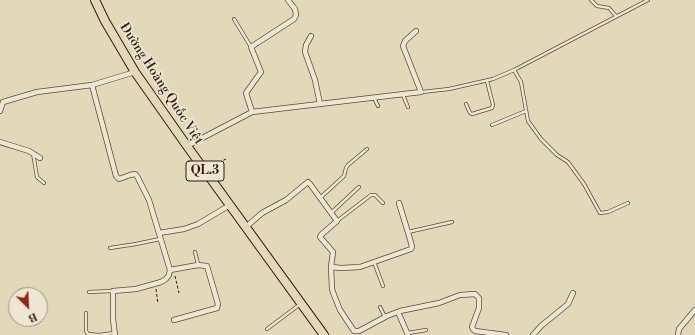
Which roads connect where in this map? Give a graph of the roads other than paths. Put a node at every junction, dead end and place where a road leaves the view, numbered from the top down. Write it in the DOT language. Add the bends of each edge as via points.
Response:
graph roads {
  1 [pos="95,0"];
  2 [pos="288,0"];
  3 [pos="591,0"];
  4 [pos="648,0"];
  5 [pos="616,16"];
  6 [pos="234,19"];
  7 [pos="416,31"];
  8 [pos="311,36"];
  9 [pos="251,47"];
  10 [pos="514,70"];
  11 [pos="135,72"];
  12 [pos="487,81"];
  13 [pos="92,85"];
  14 [pos="421,92"];
  15 [pos="402,94"];
  16 [pos="0,98"];
  17 [pos="374,98"];
  18 [pos="3,102"];
  19 [pos="320,104"];
  20 [pos="466,104"];
  21 [pos="378,106"];
  22 [pos="408,107"];
  23 [pos="0,111"];
  24 [pos="252,112"];
  25 [pos="526,112"];
  26 [pos="492,125"];
  27 [pos="0,142"];
  28 [pos="187,146"];
  29 [pos="367,149"];
  30 [pos="33,153"];
  31 [pos="40,158"];
  32 [pos="44,183"];
  33 [pos="359,187"];
  34 [pos="320,198"];
  35 [pos="383,203"];
  36 [pos="399,203"];
  37 [pos="628,203"];
  38 [pos="230,205"];
  39 [pos="331,213"];
  40 [pos="337,221"];
  41 [pos="452,222"];
  42 [pos="246,227"];
  43 [pos="408,232"];
  44 [pos="159,233"];
  45 [pos="160,239"];
  46 [pos="110,248"];
  47 [pos="195,252"];
  48 [pos="374,262"];
  49 [pos="198,265"];
  50 [pos="331,267"];
  51 [pos="171,270"];
  52 [pos="383,286"];
  53 [pos="113,290"];
  54 [pos="89,292"];
  55 [pos="572,293"];
  56 [pos="301,303"];
  57 [pos="380,307"];
  58 [pos="695,310"];
  59 [pos="398,312"];
  60 [pos="86,313"];
  61 [pos="385,317"];
  62 [pos="174,320"];
  63 [pos="267,329"];
  64 [pos="426,330"];
  65 [pos="115,334"];
  66 [pos="322,334"];
  67 [pos="408,334"];
  68 [pos="486,334"];
  69 [pos="506,335"];
  70 [pos="533,335"];
  71 [pos="678,335"];
  1 -- 11 [label="highway, Đường Hoàng Quốc Việt / QL.3"];
  2 -- 9 [label="street" via="295,9 294,19"];
  3 -- 5 [label="lane" via="597,6 608,8"];
  4 -- 5 [label="lane"];
  5 -- 10 [label="lane"];
  6 -- 9 [label="lane"];
  7 -- 14 [label="street" via="403,46"];
  8 -- 19 [label="street" via="305,52"];
  9 -- 24 [label="street" via="261,72 246,93"];
  10 -- 12 [label="lane"];
  10 -- 25 [label="lane" via="521,82"];
  11 -- 13 [label="street"];
  11 -- 28 [label="highway, Đường Hoàng Quốc Việt / QL.3"];
  12 -- 14 [label="lane"];
  12 -- 20 [label="lane" via="492,108 472,114"];
  13 -- 18 [label="street" via="37,92"];
  13 -- 44 [label="street" via="116,176 119,179 130,174 137,176 149,200"];
  14 -- 15 [label="street"];
  15 -- 17 [label="street"];
  15 -- 22 [label="lane"];
  16 -- 18 [label="street"];
  17 -- 19 [label="street"];
  17 -- 21 [label="lane"];
  18 -- 23 [label="street"];
  19 -- 24 [label="street"];
  24 -- 28 [label="street"];
  25 -- 26 [label="lane"];
  25 -- 37 [label="lane" via="528,121 541,139 568,162 600,213"];
  27 -- 30 [label="street"];
  28 -- 38 [label="highway, Đường Hoàng Quốc Việt / QL.3"];
  29 -- 34 [label="lane" via="348,165 344,176"];
  30 -- 31 [label="street"];
  30 -- 32 [label="lane" via="37,177"];
  33 -- 39 [label="lane"];
  34 -- 39 [label="street"];
  34 -- 42 [label="street" via="308,182"];
  35 -- 40 [label="lane" via="375,195 371,195"];
  36 -- 43 [label="street"];
  38 -- 42 [label="highway, Đường Hoàng Quốc Việt / QL.3"];
  38 -- 44 [label="street" via="198,224"];
  39 -- 40 [label="street"];
  40 -- 50 [label="street" via="320,237 333,252"];
  41 -- 43 [label="lane"];
  42 -- 56 [label="highway, Đường Hoàng Quốc Việt / QL.3"];
  43 -- 48 [label="street" via="411,249"];
  44 -- 45 [label="street"];
  45 -- 46 [label="lane"];
  45 -- 51 [label="street"];
  47 -- 49 [label="lane"];
  48 -- 50 [label="street" via="360,267"];
  48 -- 52 [label="lane"];
  49 -- 51 [label="street"];
  49 -- 62 [label="street" via="205,265 208,268 218,307"];
  50 -- 61 [label="street" via="334,295 340,310 354,331 359,332"];
  51 -- 53 [label="street" via="166,279 156,283 136,289"];
  53 -- 54 [label="lane"];
  53 -- 65 [label="street"];
  55 -- 70 [label="street" via="568,304"];
  56 -- 63 [label="lane"];
  56 -- 66 [label="highway, Đường Hoàng Quốc Việt / QL.3"];
  57 -- 61 [label="lane"];
  58 -- 71 [label="street" via="678,329"];
  59 -- 61 [label="street"];
  59 -- 67 [label="street"];
  59 -- 68 [label="street" via="439,303 460,295 475,294 479,298 479,308 472,327 475,331"];
  60 -- 65 [label="lane" via="88,334"];
  64 -- 67 [label="lane"];
  68 -- 69 [label="street"];
}
